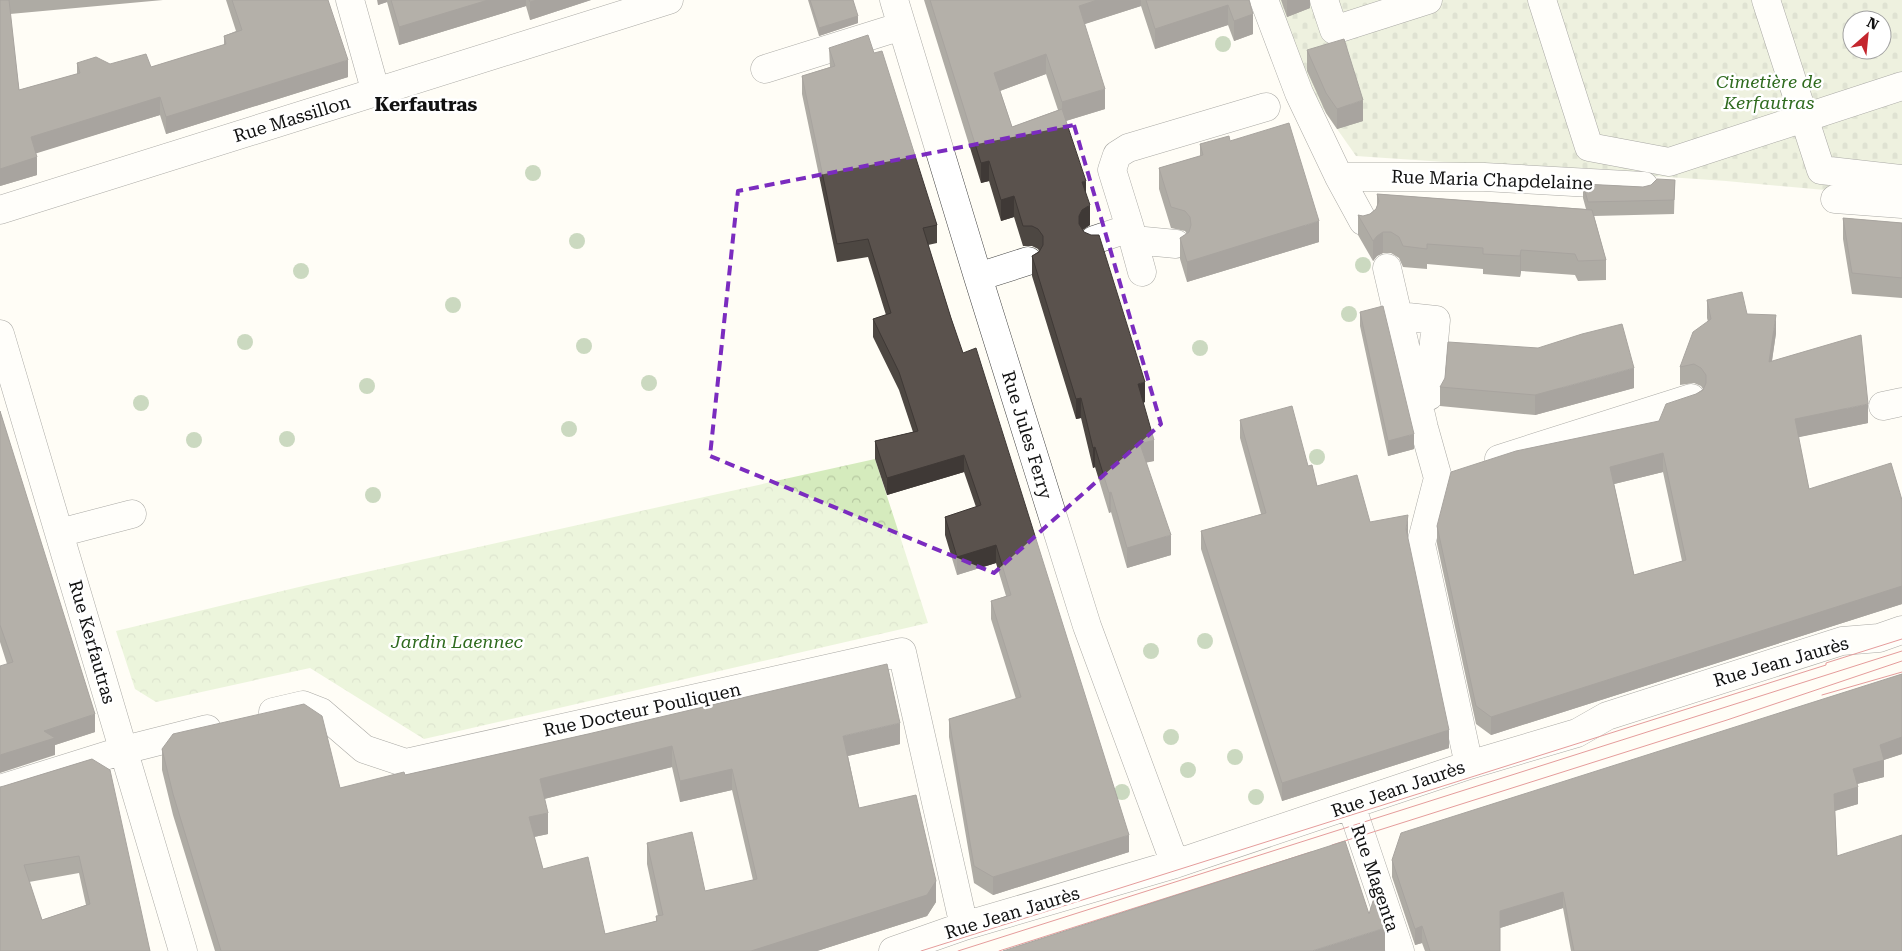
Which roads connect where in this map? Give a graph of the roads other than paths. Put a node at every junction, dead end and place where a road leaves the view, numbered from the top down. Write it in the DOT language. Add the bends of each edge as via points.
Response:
graph roads {
  1 [pos="350,0"];
  2 [pos="669,0"];
  3 [pos="894,0"];
  4 [pos="1264,0"];
  5 [pos="1324,0"];
  6 [pos="1428,0"];
  7 [pos="1542,0"];
  8 [pos="1766,0"];
  9 [pos="902,26"];
  10 [pos="765,69"];
  11 [pos="1902,86"];
  12 [pos="376,93"];
  13 [pos="1266,107"];
  14 [pos="1803,119"];
  15 [pos="1340,177"];
  16 [pos="1902,179"];
  17 [pos="1644,186"];
  18 [pos="1835,199"];
  19 [pos="1902,204"];
  20 [pos="0,210"];
  21 [pos="1363,221"];
  22 [pos="1132,234"];
  23 [pos="1094,240"];
  24 [pos="1176,244"];
  25 [pos="1028,261"];
  26 [pos="1387,268"];
  27 [pos="1142,272"];
  28 [pos="978,278"];
  29 [pos="1398,316"];
  30 [pos="0,334"];
  31 [pos="1429,396"];
  32 [pos="1691,398"];
  33 [pos="1457,472"];
  34 [pos="132,514"];
  35 [pos="59,533"];
  36 [pos="1902,630"];
  37 [pos="124,750"];
  38 [pos="1469,765"];
  39 [pos="0,789"];
  40 [pos="1351,805"];
  41 [pos="1175,864"];
  42 [pos="964,926"];
  43 [pos="909,949"];
  44 [pos="183,951"];
  45 [pos="1400,951"];
  1 -- 12 [label="street"];
  2 -- 12 [label="street, Rue Massillon"];
  3 -- 9 [label="street, Rue Jules Ferry"];
  4 -- 15 [label="street" via="1299,93"];
  5 -- 6 [label="street" via="1334,30"];
  7 -- 14 [label="street" via="1589,147 1669,162"];
  8 -- 14 [label="street"];
  9 -- 10 [label="street"];
  9 -- 28 [label="street, Rue Jules Ferry"];
  11 -- 14 [label="street"];
  12 -- 20 [label="street, Rue Massillon"];
  13 -- 22 [label="street" via="1128,148 1117,156 1112,170"];
  14 -- 16 [label="street" via="1821,170"];
  15 -- 17 [label="street, Rue Maria Chapdelaine" via="1484,177"];
  15 -- 21 [label="street"];
  18 -- 19 [label="street"];
  22 -- 23 [label="street"];
  22 -- 24 [label="street"];
  22 -- 27 [label="street"];
  25 -- 28 [label="street"];
  26 -- 29 [label="street"];
  28 -- 41 [label="street, Rue Jules Ferry" via="1087,626"];
  29 -- 31 [label="street" via="1436,320"];
  29 -- 33 [label="street" via="1424,428"];
  30 -- 35 [label="street, Rue Kerfautras"];
  32 -- 33 [label="street"];
  33 -- 38 [label="street" via="1421,544"];
  34 -- 35 [label="street"];
  35 -- 37 [label="street, Rue Kerfautras"];
  36 -- 38 [label="street, Rue Jean Jaurès" via="1879,638 1842,642 1607,716 1577,734"];
  37 -- 39 [label="street, Rue Docteur Pouliquen"];
  37 -- 42 [label="street, Rue Docteur Pouliquen" via="302,705 321,712 364,749 406,763 902,652"];
  37 -- 44 [label="street, Rue Kerfautras"];
  38 -- 40 [label="street, Rue Jean Jaurès"];
  40 -- 41 [label="street, Rue Jean Jaurès"];
  40 -- 45 [label="street, Rue Magenta"];
  41 -- 42 [label="street, Rue Jean Jaurès"];
  42 -- 43 [label="street, Rue Jean Jaurès"];
}
